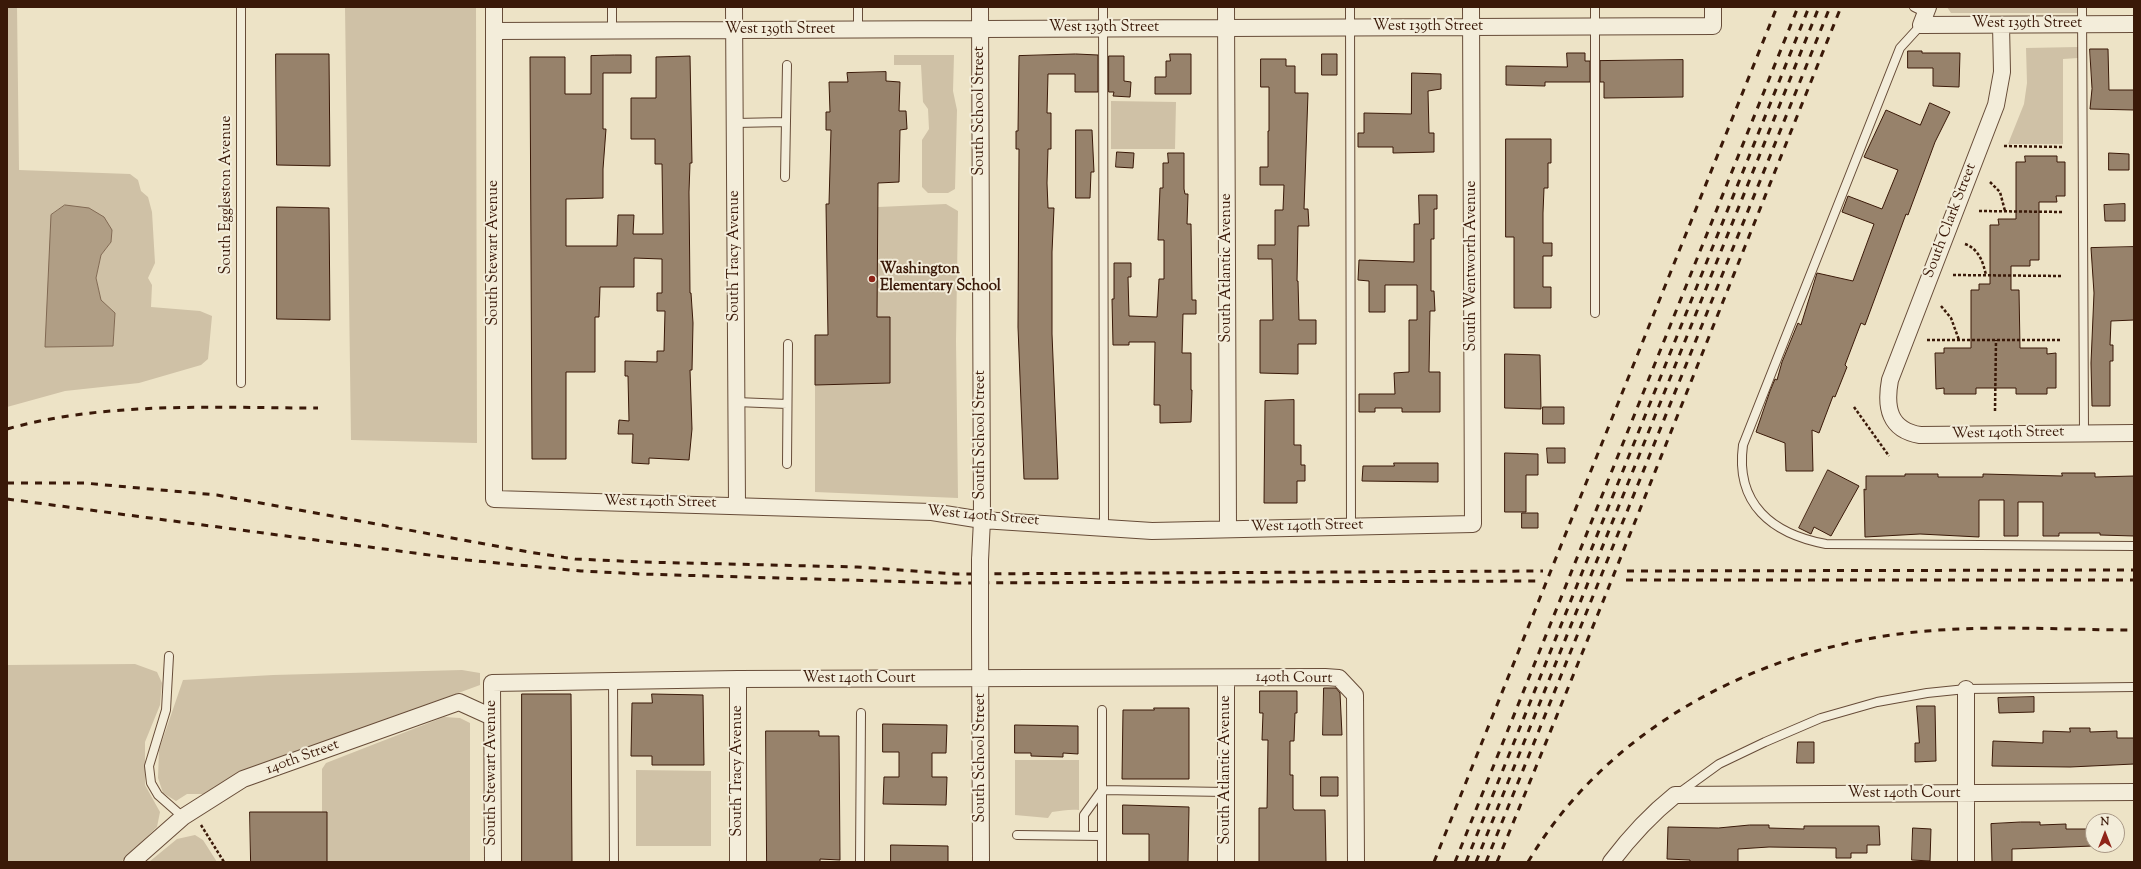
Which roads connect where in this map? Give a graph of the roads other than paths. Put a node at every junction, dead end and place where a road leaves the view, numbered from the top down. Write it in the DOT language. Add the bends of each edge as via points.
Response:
graph roads {
  1 [pos="241,7"];
  2 [pos="494,7"];
  3 [pos="612,7"];
  4 [pos="734,7"];
  5 [pos="858,7"];
  6 [pos="980,7"];
  7 [pos="1103,7"];
  8 [pos="1226,7"];
  9 [pos="1350,7"];
  10 [pos="1471,7"];
  11 [pos="1595,7"];
  12 [pos="1713,7"];
  13 [pos="2082,7"];
  14 [pos="1922,13"];
  15 [pos="2001,24"];
  16 [pos="2082,24"];
  17 [pos="2134,24"];
  18 [pos="1595,26"];
  19 [pos="1350,27"];
  20 [pos="1471,27"];
  21 [pos="1103,28"];
  22 [pos="1226,28"];
  23 [pos="980,29"];
  24 [pos="858,30"];
  25 [pos="494,31"];
  26 [pos="612,31"];
  27 [pos="734,31"];
  28 [pos="787,65"];
  29 [pos="785,122"];
  30 [pos="735,123"];
  31 [pos="785,177"];
  32 [pos="1595,313"];
  33 [pos="788,344"];
  34 [pos="241,382"];
  35 [pos="736,402"];
  36 [pos="787,404"];
  37 [pos="1891,415"];
  38 [pos="2084,433"];
  39 [pos="2134,433"];
  40 [pos="788,464"];
  41 [pos="494,499"];
  42 [pos="737,505"];
  43 [pos="982,520"];
  44 [pos="1473,524"];
  45 [pos="1351,526"];
  46 [pos="1104,527"];
  47 [pos="1228,528"];
  48 [pos="2134,546"];
  49 [pos="169,656"];
  50 [pos="980,678"];
  51 [pos="738,679"];
  52 [pos="1226,679"];
  53 [pos="613,682"];
  54 [pos="492,683"];
  55 [pos="2134,687"];
  56 [pos="1966,689"];
  57 [pos="1102,710"];
  58 [pos="861,713"];
  59 [pos="492,716"];
  60 [pos="1102,790"];
  61 [pos="1226,792"];
  62 [pos="2134,792"];
  63 [pos="1966,794"];
  64 [pos="1675,796"];
  65 [pos="188,814"];
  66 [pos="1017,835"];
  67 [pos="1084,835"];
  68 [pos="1102,836"];
  69 [pos="132,862"];
  70 [pos="493,862"];
  71 [pos="614,862"];
  72 [pos="738,862"];
  73 [pos="860,862"];
  74 [pos="981,862"];
  75 [pos="1102,862"];
  76 [pos="1226,862"];
  77 [pos="1356,862"];
  78 [pos="1611,862"];
  79 [pos="1966,862"];
  1 -- 34 [label="lane, South Eggleston Avenue"];
  2 -- 25 [label="street, South Stewart Avenue"];
  3 -- 26 [label="lane"];
  4 -- 27 [label="street, South Tracy Avenue"];
  5 -- 24 [label="lane"];
  6 -- 23 [label="street, South School Street"];
  7 -- 21 [label="lane"];
  8 -- 22 [label="street, South Atlantic Avenue"];
  9 -- 19 [label="lane"];
  10 -- 20 [label="street, South Wentworth Avenue"];
  11 -- 18 [label="lane"];
  12 -- 18 [label="street, West 139th Street" via="1713,26"];
  13 -- 16 [label="lane"];
  14 -- 15 [label="street, West 139th Street"];
  14 -- 48 [label="lane" via="1900,48 1743,444 1740,463 1748,492 1766,518 1778,528 1808,541 1826,544"];
  15 -- 16 [label="street, West 139th Street"];
  15 -- 37 [label="street, South Clark Street" via="2002,72 1996,105 1890,380 1887,403"];
  16 -- 17 [label="street, West 139th Street"];
  16 -- 38 [label="lane"];
  18 -- 20 [label="street, West 139th Street"];
  18 -- 32 [label="lane"];
  19 -- 20 [label="street, West 139th Street"];
  19 -- 22 [label="street, West 139th Street"];
  19 -- 45 [label="lane"];
  20 -- 44 [label="street, South Wentworth Avenue"];
  21 -- 22 [label="street, West 139th Street"];
  21 -- 23 [label="street, West 139th Street"];
  21 -- 46 [label="lane"];
  22 -- 47 [label="street, South Atlantic Avenue"];
  23 -- 24 [label="street, West 139th Street"];
  23 -- 43 [label="street, South School Street"];
  24 -- 27 [label="street, West 139th Street"];
  25 -- 26 [label="street, West 139th Street"];
  25 -- 41 [label="street, South Stewart Avenue"];
  26 -- 27 [label="street, West 139th Street"];
  27 -- 30 [label="street, South Tracy Avenue"];
  28 -- 29 [label="lane"];
  29 -- 30 [label="lane"];
  29 -- 31 [label="lane"];
  30 -- 35 [label="street, South Tracy Avenue"];
  33 -- 36 [label="lane"];
  35 -- 36 [label="lane"];
  35 -- 42 [label="street, South Tracy Avenue"];
  36 -- 40 [label="lane"];
  37 -- 38 [label="street, West 140th Street" via="1903,430 1920,435"];
  38 -- 39 [label="street, West 140th Street"];
  41 -- 42 [label="street, West 140th Street"];
  42 -- 43 [label="street, West 140th Street" via="932,512"];
  43 -- 46 [label="street, West 140th Street"];
  43 -- 50 [label="street, South School Street, bridge"];
  44 -- 45 [label="street, West 140th Street"];
  45 -- 47 [label="street, West 140th Street"];
  46 -- 47 [label="street, West 140th Street" via="1152,531"];
  49 -- 65 [label="lane" via="166,710 149,766 151,783 158,796"];
  50 -- 51 [label="street, West 140th Court"];
  50 -- 52 [label="street, West 140th Court"];
  50 -- 74 [label="street, South School Street"];
  51 -- 53 [label="street, West 140th Court"];
  51 -- 72 [label="street, South Tracy Avenue"];
  52 -- 61 [label="street, South Atlantic Avenue"];
  52 -- 77 [label="street, 140th Court" via="1339,678 1355,695"];
  53 -- 54 [label="street, West 140th Court"];
  53 -- 71 [label="lane"];
  54 -- 59 [label="street, South Stewart Avenue"];
  55 -- 56 [label="lane"];
  56 -- 63 [label="street"];
  56 -- 64 [label="lane" via="1877,702 1821,718 1720,764"];
  57 -- 60 [label="lane"];
  58 -- 73 [label="lane"];
  59 -- 65 [label="street, 140th Street" via="459,702 243,779"];
  59 -- 70 [label="street, South Stewart Avenue"];
  60 -- 61 [label="lane"];
  60 -- 67 [label="lane" via="1084,815"];
  60 -- 68 [label="lane"];
  61 -- 76 [label="street, South Atlantic Avenue"];
  62 -- 63 [label="street, West 140th Court"];
  63 -- 64 [label="street, West 140th Court"];
  63 -- 79 [label="street"];
  64 -- 78 [label="street" via="1652,813"];
  65 -- 69 [label="street, 140th Street"];
  66 -- 67 [label="lane"];
  67 -- 68 [label="lane"];
  68 -- 75 [label="lane"];
}
